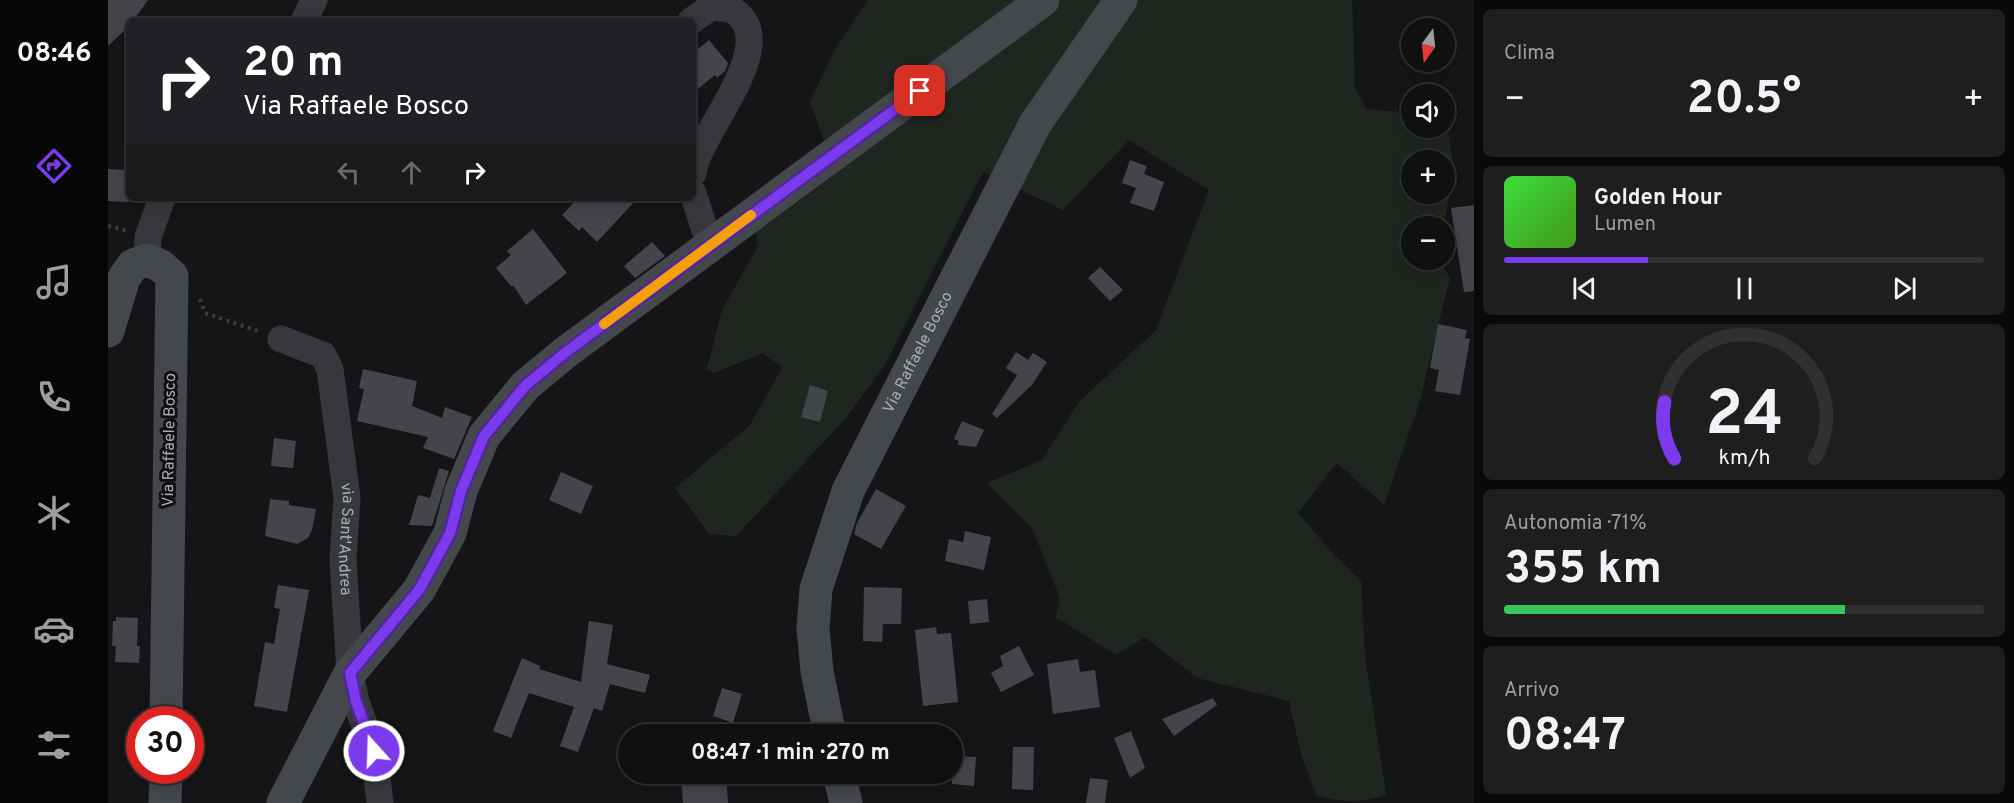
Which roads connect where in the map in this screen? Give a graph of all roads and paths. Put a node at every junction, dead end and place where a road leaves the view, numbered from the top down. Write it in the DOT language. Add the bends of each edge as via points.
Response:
graph roads {
  1 [pos="314,0"];
  2 [pos="1043,0"];
  3 [pos="1121,0"];
  4 [pos="305,18"];
  5 [pos="695,18"];
  6 [pos="696,159"];
  7 [pos="161,201"];
  8 [pos="696,201"];
  9 [pos="152,246"];
  10 [pos="710,246"];
  11 [pos="198,292"];
  12 [pos="108,331"];
  13 [pos="281,339"];
  14 [pos="350,673"];
  15 [pos="166,706"];
  16 [pos="828,724"];
  17 [pos="166,784"];
  18 [pos="841,784"];
  19 [pos="165,803"];
  20 [pos="283,803"];
  21 [pos="380,803"];
  22 [pos="846,803"];
  1 -- 4 [label="street"];
  2 -- 10 [label="street"];
  3 -- 16 [label="street, Via Raffaele Bosco" via="1035,123 848,491 815,598 817,670"];
  5 -- 6 [label="street" via="711,7 732,10 746,24 749,46 743,69"];
  7 -- 9 [label="street"];
  8 -- 10 [label="street"];
  9 -- 12 [label="street" via="124,278"];
  9 -- 15 [label="street, Via Raffaele Bosco" via="161,266 172,276 173,295"];
  10 -- 14 [label="street" via="525,386 484,436 461,491 450,533 419,590"];
  11 -- 13 [label="path" via="205,312"];
  13 -- 14 [label="street, via Sant'Andrea" via="323,355 330,369 347,498 343,559"];
  14 -- 20 [label="street"];
  14 -- 21 [label="street, via Sant'Andrea" via="374,751"];
  17 -- 19 [label="street"];
  18 -- 22 [label="street"];
}
